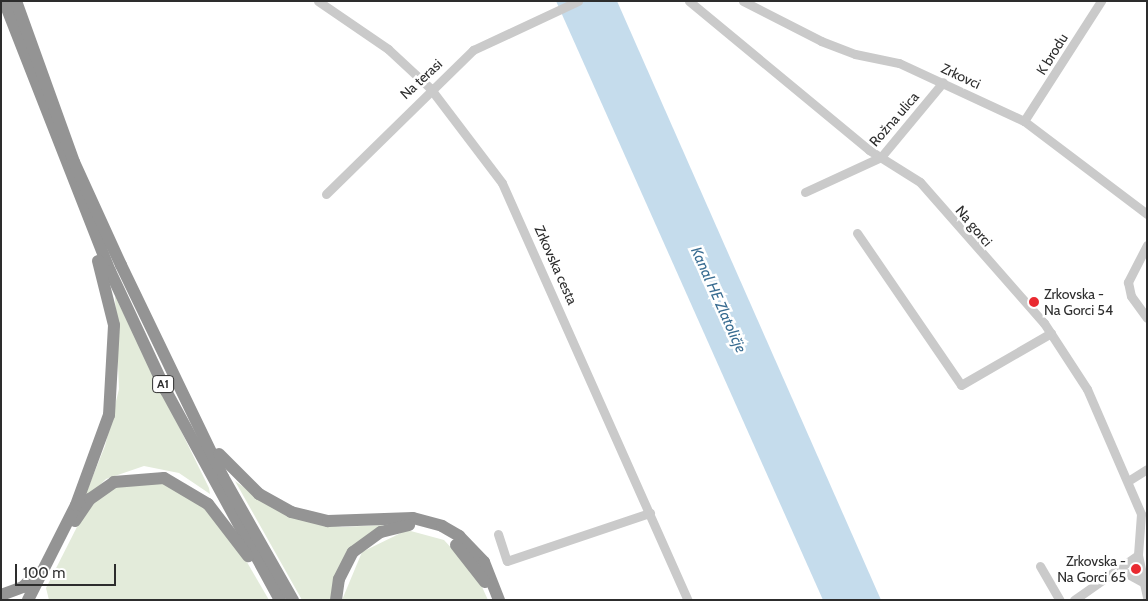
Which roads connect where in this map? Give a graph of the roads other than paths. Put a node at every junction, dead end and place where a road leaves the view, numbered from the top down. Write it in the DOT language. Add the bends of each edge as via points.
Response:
graph roads {
  1 [pos="4,1"];
  2 [pos="16,1"];
  3 [pos="318,1"];
  4 [pos="578,1"];
  5 [pos="689,1"];
  6 [pos="744,1"];
  7 [pos="1101,1"];
  8 [pos="943,82"];
  9 [pos="430,88"];
  10 [pos="1024,121"];
  11 [pos="881,158"];
  12 [pos="804,192"];
  13 [pos="326,194"];
  14 [pos="81,200"];
  15 [pos="1147,214"];
  16 [pos="857,233"];
  17 [pos="1147,245"];
  18 [pos="1147,318"];
  19 [pos="1052,333"];
  20 [pos="198,428"];
  21 [pos="1147,468"];
  22 [pos="1128,481"];
  23 [pos="650,513"];
  24 [pos="498,534"];
  25 [pos="1143,540"];
  26 [pos="1138,555"];
  27 [pos="259,562"];
  28 [pos="1040,566"];
  29 [pos="1119,569"];
  30 [pos="42,571"];
  31 [pos="1142,582"];
  32 [pos="1147,597"];
  33 [pos="2,598"];
  34 [pos="28,600"];
  35 [pos="33,600"];
  36 [pos="280,600"];
  37 [pos="293,600"];
  38 [pos="336,600"];
  39 [pos="491,600"];
  40 [pos="499,600"];
  41 [pos="688,600"];
  42 [pos="1060,600"];
  43 [pos="1074,600"];
  1 -- 14 [label="highway, A1"];
  2 -- 20 [label="highway, A1" via="74,162"];
  3 -- 9 [label="street, Zrkovska cesta" via="388,49"];
  4 -- 9 [label="street, Na terasi" via="473,50"];
  5 -- 11 [label="street, Na gorci"];
  6 -- 8 [label="street, Zrkovci" via="830,44 899,63"];
  7 -- 10 [label="street, K brodu"];
  8 -- 10 [label="street, Zrkovci"];
  8 -- 11 [label="street, Rožna ulica"];
  9 -- 13 [label="street, Na terasi"];
  9 -- 23 [label="street, Zrkovska cesta" via="502,183"];
  10 -- 15 [label="street, Zrkovci"];
  11 -- 12 [label="street, Rožna ulica"];
  11 -- 19 [label="street, Na gorci" via="920,182"];
  14 -- 27 [label="highway, A1" via="166,391"];
  14 -- 30 [label="highway" via="79,208 110,302 113,396 100,447"];
  16 -- 19 [label="street" via="961,385"];
  17 -- 18 [label="street" via="1128,282 1131,296"];
  19 -- 22 [label="street, Na gorci" via="1087,390"];
  20 -- 37 [label="highway, A1"];
  20 -- 40 [label="highway" via="208,432 224,464 259,494 291,512 328,521 413,518 442,526 459,536 484,562"];
  21 -- 22 [label="street"];
  22 -- 25 [label="street, Na gorci" via="1141,514"];
  23 -- 24 [label="street" via="507,561"];
  23 -- 41 [label="street, Zrkovska cesta"];
  25 -- 26 [label="street, Na gorci"];
  26 -- 29 [label="street"];
  26 -- 31 [label="street, Na gorci"];
  27 -- 35 [label="highway" via="248,556 208,504 185,487 152,476 126,478 102,489 81,512"];
  27 -- 36 [label="highway, A1"];
  28 -- 42 [label="street"];
  29 -- 31 [label="street"];
  29 -- 43 [label="street"];
  30 -- 33 [label="highway" via="23,587"];
  30 -- 34 [label="highway"];
  31 -- 32 [label="street, Na gorci"];
  38 -- 39 [label="highway" via="339,579 353,552 381,532 413,525 448,537 464,552"];
}
